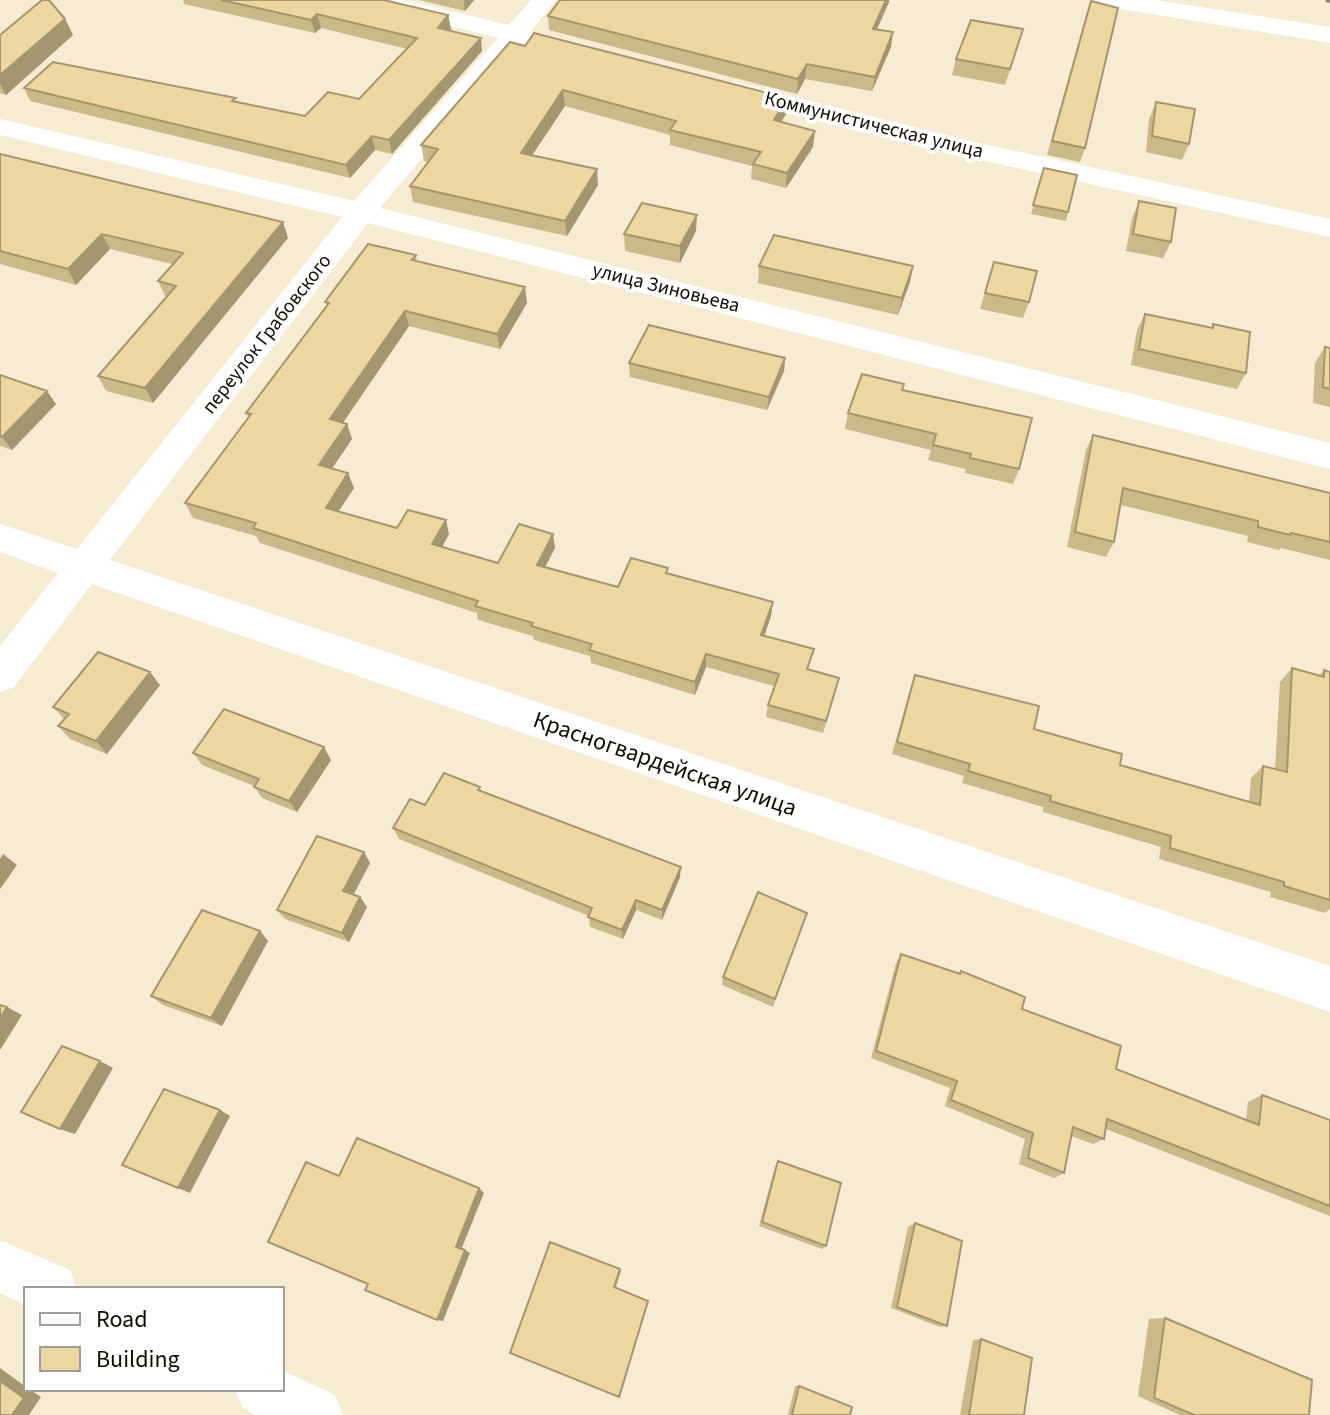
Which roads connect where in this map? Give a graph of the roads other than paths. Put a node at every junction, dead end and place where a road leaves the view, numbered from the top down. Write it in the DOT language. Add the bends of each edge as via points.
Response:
graph roads {
  1 [pos="374,0"];
  2 [pos="544,0"];
  3 [pos="1108,0"];
  4 [pos="516,33"];
  5 [pos="1330,35"];
  6 [pos="609,57"];
  7 [pos="717,85"];
  8 [pos="0,127"];
  9 [pos="361,212"];
  10 [pos="1330,228"];
  11 [pos="1330,456"];
  12 [pos="0,538"];
  13 [pos="84,569"];
  14 [pos="0,675"];
  15 [pos="1330,989"];
  16 [pos="0,1266"];
  17 [pos="47,1287"];
  18 [pos="266,1391"];
  19 [pos="315,1415"];
  1 -- 4 [label="street"];
  2 -- 4 [label="street, переулок Грабовского"];
  3 -- 5 [label="street"];
  4 -- 6 [label="street"];
  4 -- 9 [label="street, переулок Грабовского"];
  7 -- 10 [label="street, Коммунистическая улица" via="949,145"];
  8 -- 9 [label="street, улица Зиновьева"];
  9 -- 11 [label="street, улица Зиновьева"];
  9 -- 13 [label="street, переулок Грабовского"];
  12 -- 13 [label="street, Красногвардейская улица"];
  13 -- 14 [label="street, переулок Грабовского"];
  13 -- 15 [label="street, Красногвардейская улица"];
  16 -- 17 [label="street"];
  18 -- 19 [label="street"];
}
